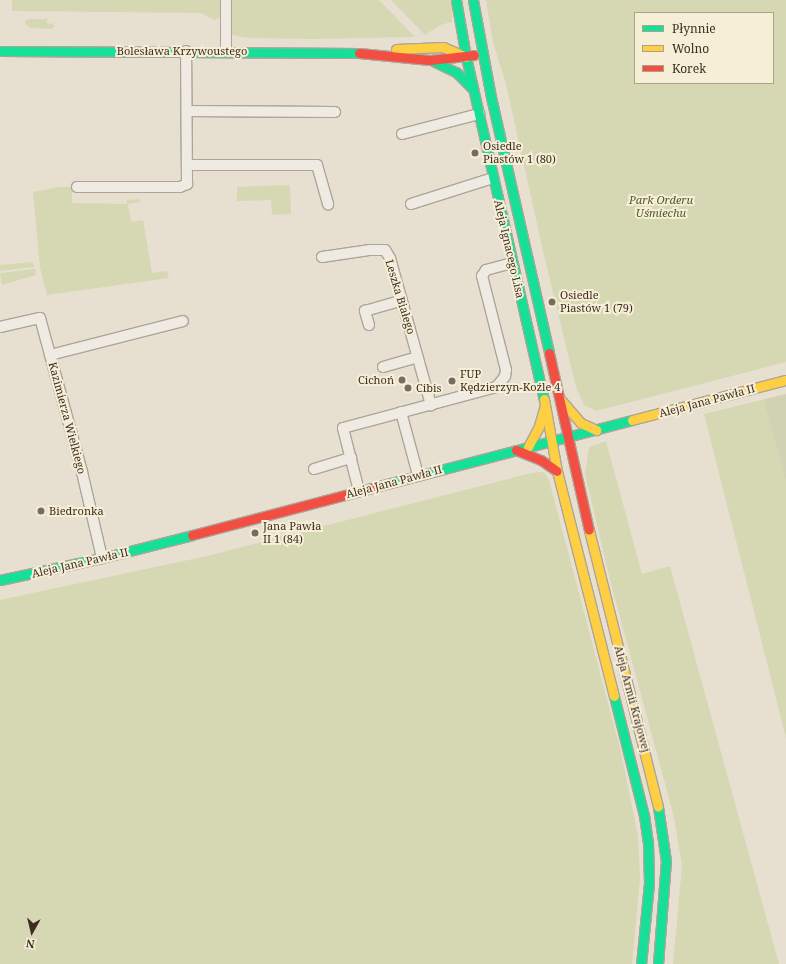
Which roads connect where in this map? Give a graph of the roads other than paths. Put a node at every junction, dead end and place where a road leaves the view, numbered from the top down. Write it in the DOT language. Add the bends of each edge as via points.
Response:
graph roads {
  1 [pos="226,0"];
  2 [pos="456,0"];
  3 [pos="473,0"];
  4 [pos="460,26"];
  5 [pos="448,41"];
  6 [pos="186,50"];
  7 [pos="0,51"];
  8 [pos="226,51"];
  9 [pos="365,53"];
  10 [pos="482,53"];
  11 [pos="466,57"];
  12 [pos="430,60"];
  13 [pos="473,89"];
  14 [pos="187,111"];
  15 [pos="335,112"];
  16 [pos="479,114"];
  17 [pos="402,134"];
  18 [pos="187,165"];
  19 [pos="493,178"];
  20 [pos="77,187"];
  21 [pos="328,204"];
  22 [pos="411,204"];
  23 [pos="322,258"];
  24 [pos="512,263"];
  25 [pos="401,301"];
  26 [pos="183,321"];
  27 [pos="370,325"];
  28 [pos="0,327"];
  29 [pos="50,354"];
  30 [pos="418,357"];
  31 [pos="383,367"];
  32 [pos="786,380"];
  33 [pos="559,398"];
  34 [pos="431,405"];
  35 [pos="545,405"];
  36 [pos="401,412"];
  37 [pos="596,430"];
  38 [pos="567,437"];
  39 [pos="551,441"];
  40 [pos="528,447"];
  41 [pos="516,450"];
  42 [pos="351,458"];
  43 [pos="573,464"];
  44 [pos="314,468"];
  45 [pos="557,471"];
  46 [pos="418,475"];
  47 [pos="359,491"];
  48 [pos="102,558"];
  49 [pos="0,580"];
  50 [pos="641,964"];
  51 [pos="658,964"];
  1 -- 8 [label="street"];
  2 -- 4 [label="main road, Aleja Ignacego Lisa"];
  3 -- 10 [label="main road, Aleja Ignacego Lisa"];
  4 -- 5 [label="main road"];
  4 -- 11 [label="main road, Aleja Ignacego Lisa"];
  5 -- 9 [label="main road, Bolesława Krzywoustego"];
  5 -- 11 [label="main road, Bolesława Krzywoustego"];
  6 -- 7 [label="main road, Bolesława Krzywoustego"];
  6 -- 8 [label="main road, Bolesława Krzywoustego"];
  6 -- 14 [label="street"];
  8 -- 9 [label="main road, Bolesława Krzywoustego"];
  9 -- 12 [label="main road, Bolesława Krzywoustego"];
  10 -- 11 [label="main road"];
  10 -- 33 [label="main road, Aleja Ignacego Lisa"];
  11 -- 12 [label="main road, Bolesława Krzywoustego"];
  11 -- 13 [label="main road, Aleja Ignacego Lisa"];
  12 -- 13 [label="main road, Bolesława Krzywoustego" via="456,72"];
  13 -- 16 [label="main road, Aleja Ignacego Lisa"];
  14 -- 15 [label="street"];
  14 -- 18 [label="street"];
  16 -- 17 [label="street"];
  16 -- 19 [label="main road, Aleja Ignacego Lisa"];
  18 -- 20 [label="street" via="187,184 180,187"];
  18 -- 21 [label="street" via="317,165"];
  19 -- 22 [label="street"];
  19 -- 24 [label="main road, Aleja Ignacego Lisa"];
  23 -- 25 [label="street, Leszka Białego" via="385,250 390,258"];
  24 -- 34 [label="street" via="486,270 482,276 506,370 505,376 496,387"];
  24 -- 35 [label="main road, Aleja Ignacego Lisa"];
  25 -- 27 [label="street" via="365,311"];
  25 -- 30 [label="street, Leszka Białego"];
  26 -- 29 [label="street"];
  28 -- 29 [label="street, Kazimierza Wielkiego" via="40,318"];
  29 -- 48 [label="street, Kazimierza Wielkiego"];
  30 -- 31 [label="street"];
  30 -- 34 [label="street, Leszka Białego"];
  32 -- 37 [label="main road, Aleja Jana Pawła II"];
  33 -- 37 [label="main road" via="581,423"];
  33 -- 38 [label="main road, Aleja Ignacego Lisa"];
  34 -- 36 [label="street"];
  35 -- 39 [label="main road, Aleja Ignacego Lisa"];
  35 -- 40 [label="main road" via="539,426"];
  36 -- 42 [label="street" via="343,428"];
  36 -- 46 [label="street"];
  37 -- 38 [label="main road, Aleja Jana Pawła II"];
  37 -- 43 [label="main road" via="581,444"];
  38 -- 39 [label="main road, Aleja Jana Pawła II"];
  38 -- 43 [label="main road, Aleja Armii Krajowej"];
  39 -- 40 [label="main road, Aleja Jana Pawła II"];
  39 -- 45 [label="main road, Aleja Armii Krajowej"];
  40 -- 41 [label="main road, Aleja Jana Pawła II"];
  41 -- 45 [label="main road" via="541,460"];
  41 -- 46 [label="main road, Aleja Jana Pawła II"];
  42 -- 44 [label="street"];
  42 -- 47 [label="street"];
  43 -- 51 [label="main road, Aleja Armii Krajowej" via="660,814 666,861"];
  45 -- 50 [label="main road, Aleja Armii Krajowej" via="644,815 649,877"];
  46 -- 47 [label="main road, Aleja Jana Pawła II"];
  47 -- 48 [label="main road, Aleja Jana Pawła II"];
  48 -- 49 [label="main road, Aleja Jana Pawła II"];
}
